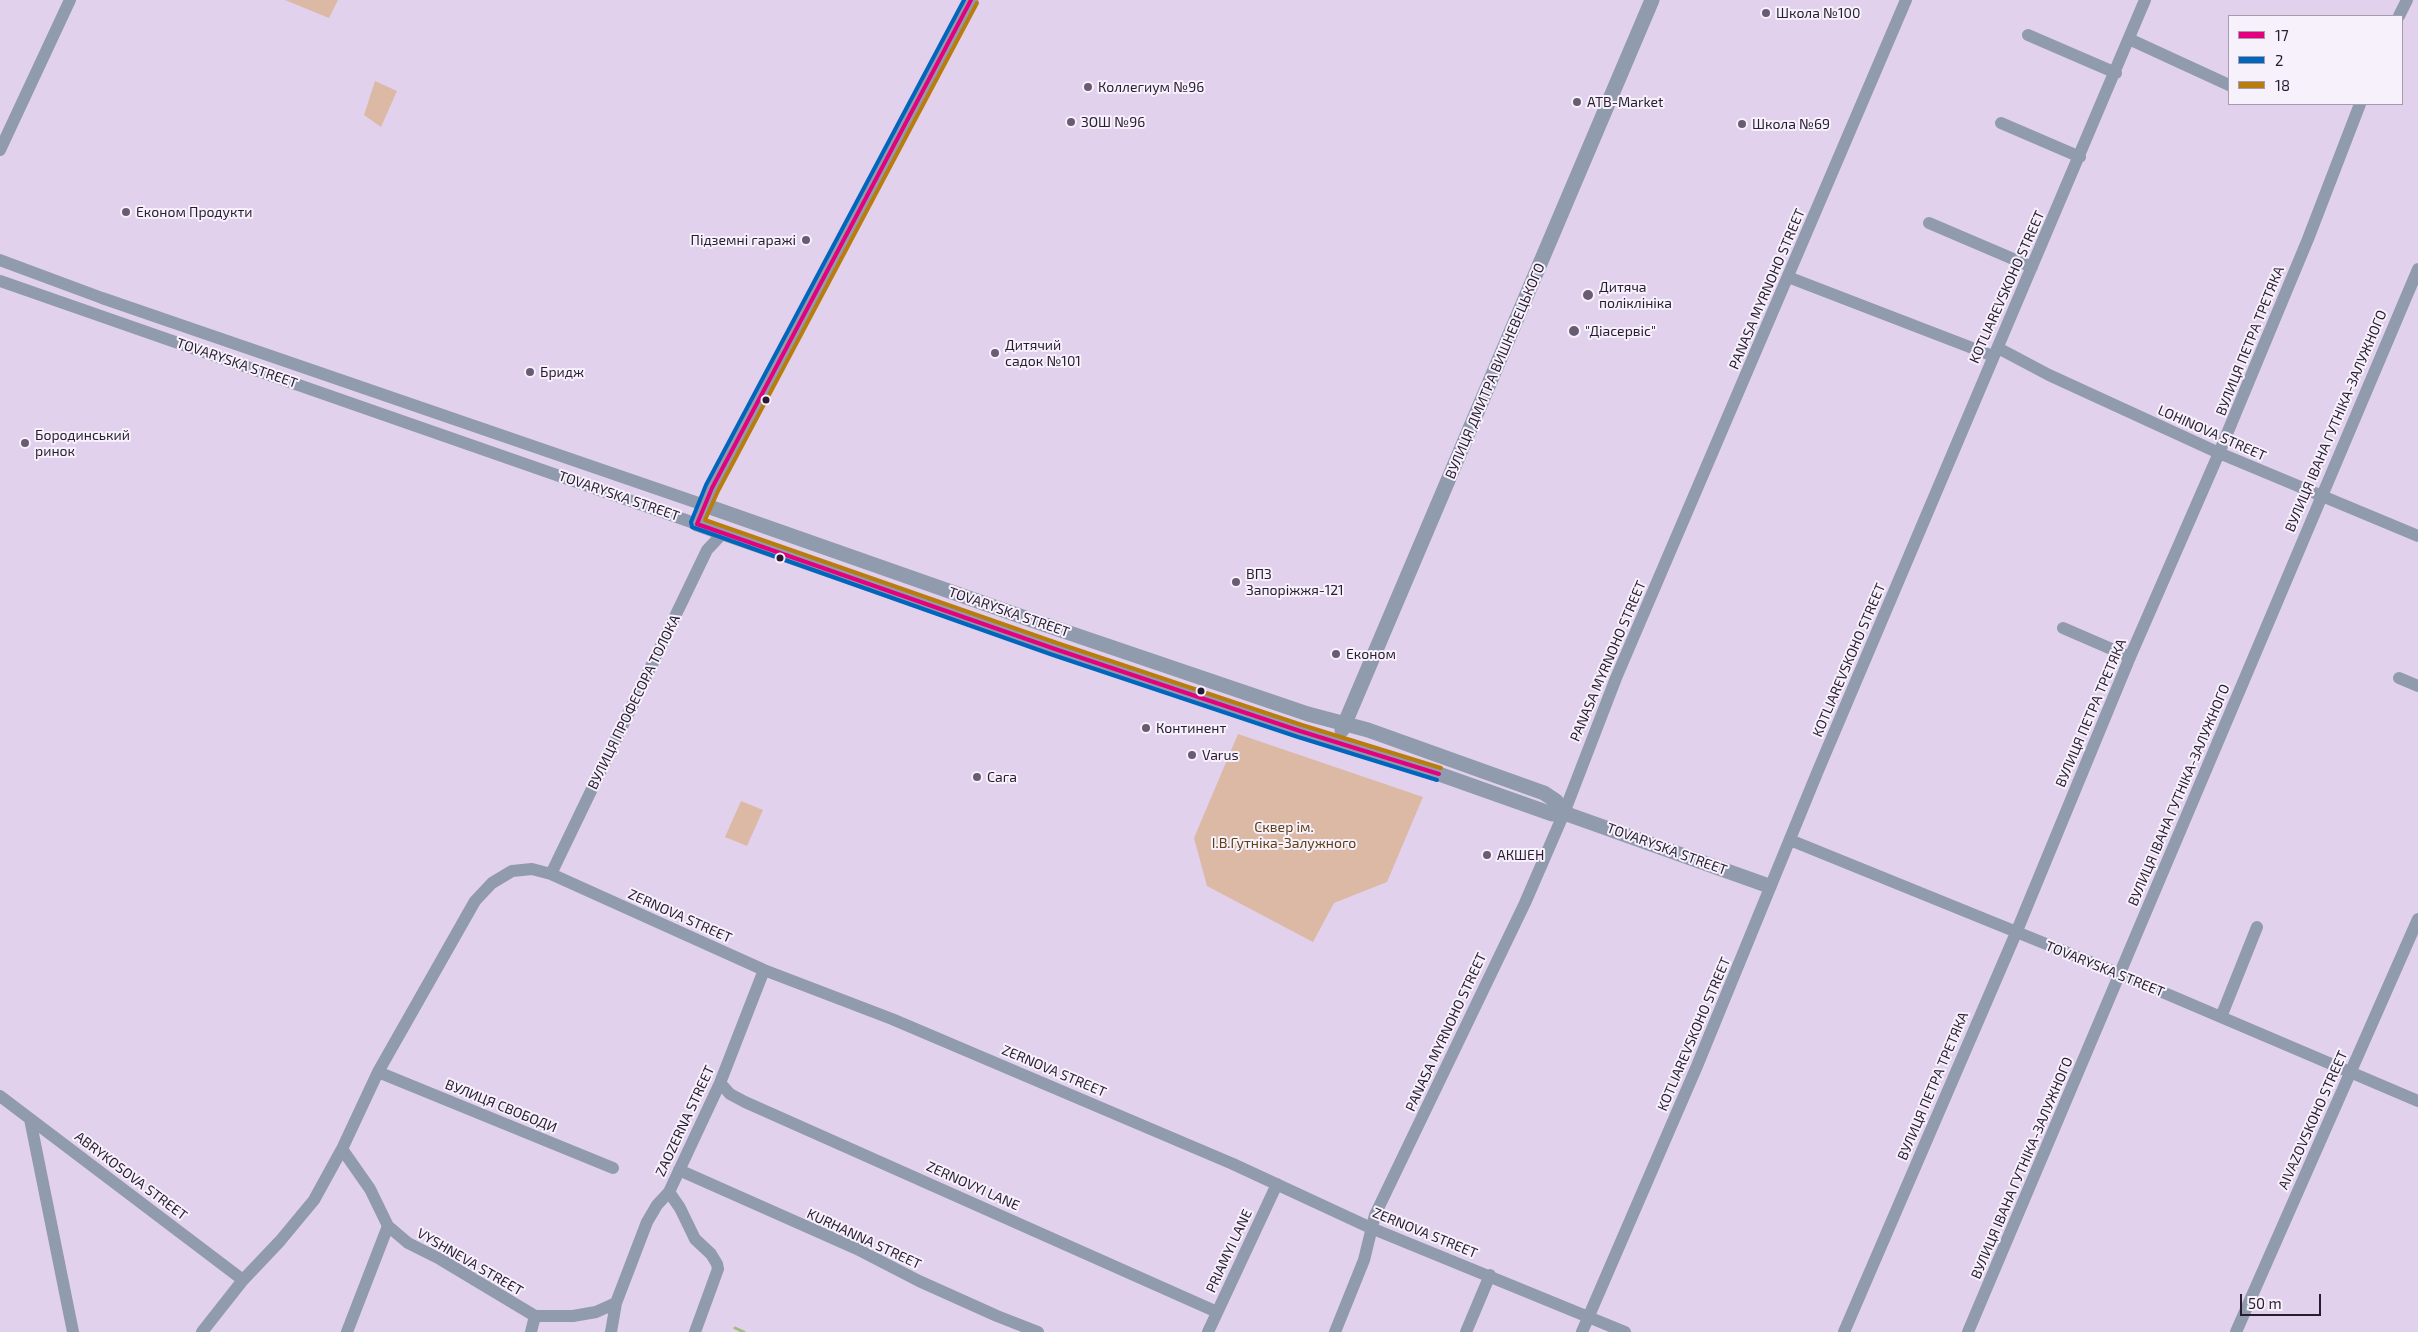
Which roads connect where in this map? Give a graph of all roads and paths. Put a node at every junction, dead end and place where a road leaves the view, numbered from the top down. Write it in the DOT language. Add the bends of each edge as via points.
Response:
graph roads {
  1 [pos="70,0"];
  2 [pos="971,0"];
  3 [pos="1652,0"];
  4 [pos="1906,0"];
  5 [pos="2145,0"];
  6 [pos="2406,0"];
  7 [pos="2400,15"];
  8 [pos="2028,35"];
  9 [pos="2129,39"];
  10 [pos="2116,73"];
  11 [pos="2228,85"];
  12 [pos="2360,105"];
  13 [pos="2001,123"];
  14 [pos="0,150"];
  15 [pos="2080,157"];
  16 [pos="1929,222"];
  17 [pos="0,260"];
  18 [pos="2032,268"];
  19 [pos="2418,269"];
  20 [pos="1788,277"];
  21 [pos="0,281"];
  22 [pos="1996,352"];
  23 [pos="514,440"];
  24 [pos="2219,454"];
  25 [pos="508,458"];
  26 [pos="2320,496"];
  27 [pos="704,505"];
  28 [pos="697,524"];
  29 [pos="723,533"];
  30 [pos="2418,536"];
  31 [pos="2063,628"];
  32 [pos="2130,657"];
  33 [pos="2399,678"];
  34 [pos="2418,686"];
  35 [pos="1308,714"];
  36 [pos="1345,723"];
  37 [pos="1300,731"];
  38 [pos="1338,742"];
  39 [pos="1564,812"];
  40 [pos="1790,840"];
  41 [pos="551,874"];
  42 [pos="1769,886"];
  43 [pos="2418,919"];
  44 [pos="2257,927"];
  45 [pos="2016,933"];
  46 [pos="764,970"];
  47 [pos="2120,974"];
  48 [pos="2221,1017"];
  49 [pos="378,1072"];
  50 [pos="2350,1072"];
  51 [pos="720,1083"];
  52 [pos="0,1096"];
  53 [pos="2418,1101"];
  54 [pos="30,1119"];
  55 [pos="342,1149"];
  56 [pos="613,1168"];
  57 [pos="679,1170"];
  58 [pos="1276,1184"];
  59 [pos="669,1192"];
  60 [pos="388,1226"];
  61 [pos="1371,1228"];
  62 [pos="1490,1276"];
  63 [pos="243,1280"];
  64 [pos="616,1303"];
  65 [pos="1217,1312"];
  66 [pos="535,1316"];
  67 [pos="1588,1317"];
  68 [pos="73,1332"];
  69 [pos="202,1332"];
  70 [pos="347,1332"];
  71 [pos="531,1332"];
  72 [pos="611,1332"];
  73 [pos="695,1332"];
  74 [pos="1038,1332"];
  75 [pos="1208,1332"];
  76 [pos="1335,1332"];
  77 [pos="1466,1332"];
  78 [pos="1582,1332"];
  79 [pos="1625,1332"];
  80 [pos="1844,1332"];
  81 [pos="1968,1332"];
  82 [pos="2236,1332"];
  1 -- 14 [label="street"];
  2 -- 27 [label="street"];
  3 -- 36 [label="street, ВУЛИЦЯ ДМИТРА ВИШНЕВЕЦЬКОГО"];
  4 -- 20 [label="street, PANASA MYRNOHO STREET"];
  5 -- 9 [label="street, KOTLIAREVSKOHO STREET"];
  6 -- 7 [label="street"];
  8 -- 10 [label="street"];
  9 -- 10 [label="street, KOTLIAREVSKOHO STREET"];
  9 -- 11 [label="street"];
  10 -- 15 [label="street, KOTLIAREVSKOHO STREET"];
  12 -- 24 [label="street, ВУЛИЦЯ ПЕТРА ТРЕТЯКА"];
  13 -- 15 [label="street"];
  15 -- 18 [label="street, KOTLIAREVSKOHO STREET"];
  16 -- 18 [label="street"];
  17 -- 23 [label="street, TOVARYSKA STREET"];
  18 -- 22 [label="street, KOTLIAREVSKOHO STREET"];
  19 -- 26 [label="street, ВУЛИЦЯ ІВАНА ГУТНІКА-ЗАЛУЖНОГО"];
  20 -- 22 [label="street, LOHINOVA STREET"];
  20 -- 39 [label="street, PANASA MYRNOHO STREET" via="1616,678"];
  21 -- 25 [label="street, TOVARYSKA STREET"];
  22 -- 24 [label="street, LOHINOVA STREET"];
  22 -- 40 [label="street, KOTLIAREVSKOHO STREET"];
  23 -- 25 [label="street"];
  23 -- 27 [label="street, TOVARYSKA STREET"];
  24 -- 26 [label="street, LOHINOVA STREET"];
  24 -- 32 [label="street, ВУЛИЦЯ ПЕТРА ТРЕТЯКА"];
  25 -- 28 [label="street, TOVARYSKA STREET"];
  26 -- 30 [label="street, LOHINOVA STREET"];
  26 -- 47 [label="street, ВУЛИЦЯ ІВАНА ГУТНІКА-ЗАЛУЖНОГО"];
  27 -- 28 [label="street"];
  27 -- 35 [label="street, TOVARYSKA STREET"];
  28 -- 29 [label="street, TOVARYSKA STREET"];
  29 -- 37 [label="street, TOVARYSKA STREET"];
  29 -- 41 [label="street, ВУЛИЦЯ ПРОФЕСОРА ТОЛОКА" via="707,550"];
  31 -- 32 [label="street"];
  32 -- 45 [label="street, ВУЛИЦЯ ПЕТРА ТРЕТЯКА"];
  33 -- 34 [label="street"];
  35 -- 36 [label="street, TOVARYSKA STREET"];
  35 -- 37 [label="street" via="1313,726"];
  36 -- 38 [label="street, ВУЛИЦЯ ДМИТРА ВИШНЕВЕЦЬКОГО"];
  36 -- 39 [label="street, TOVARYSKA STREET" via="1544,793"];
  37 -- 38 [label="street, TOVARYSKA STREET"];
  38 -- 39 [label="street, TOVARYSKA STREET" via="1552,814"];
  39 -- 42 [label="street, TOVARYSKA STREET"];
  39 -- 61 [label="street, PANASA MYRNOHO STREET" via="1525,903"];
  40 -- 42 [label="street, KOTLIAREVSKOHO STREET"];
  40 -- 45 [label="street, TOVARYSKA STREET"];
  41 -- 46 [label="street, ZERNOVA STREET"];
  41 -- 49 [label="street, ZERNOVA STREET" via="532,870 512,871 492,883 475,901"];
  42 -- 67 [label="street, KOTLIAREVSKOHO STREET" via="1704,1048"];
  43 -- 50 [label="street, AIVAZOVSKOHO STREET"];
  44 -- 48 [label="street"];
  45 -- 47 [label="street, TOVARYSKA STREET"];
  45 -- 80 [label="street, ВУЛИЦЯ ПЕТРА ТРЕТЯКА"];
  46 -- 51 [label="street, ZAOZERNA STREET"];
  46 -- 58 [label="street, ZERNOVA STREET" via="892,1019"];
  47 -- 48 [label="street, TOVARYSKA STREET"];
  47 -- 81 [label="street, ВУЛИЦЯ ІВАНА ГУТНІКА-ЗАЛУЖНОГО"];
  48 -- 50 [label="street, TOVARYSKA STREET"];
  49 -- 55 [label="street, ZERNOVA STREET"];
  49 -- 56 [label="street, ВУЛИЦЯ СВОБОДИ"];
  50 -- 53 [label="street, TOVARYSKA STREET"];
  50 -- 82 [label="street, AIVAZOVSKOHO STREET"];
  51 -- 57 [label="street, ZAOZERNA STREET"];
  51 -- 65 [label="street, ZERNOVYI LANE" via="744,1102"];
  52 -- 54 [label="street, ABRYKOSOVA STREET"];
  54 -- 63 [label="street, ABRYKOSOVA STREET"];
  54 -- 68 [label="street"];
  55 -- 60 [label="street" via="370,1189"];
  55 -- 63 [label="street, ZERNOVA STREET" via="314,1200"];
  57 -- 59 [label="street, ZAOZERNA STREET"];
  57 -- 74 [label="street, KURHANNA STREET"];
  58 -- 61 [label="street, ZERNOVA STREET"];
  58 -- 65 [label="street, PRIAMYI LANE"];
  59 -- 64 [label="street" via="647,1222"];
  59 -- 73 [label="street, ZAOZERNA STREET" via="695,1239 711,1254 718,1269"];
  60 -- 66 [label="street, VYSHNEVA STREET" via="408,1243"];
  60 -- 70 [label="street"];
  61 -- 62 [label="street, ZERNOVA STREET"];
  61 -- 76 [label="street, PANASA MYRNOHO STREET" via="1364,1260"];
  62 -- 67 [label="street, ZERNOVA STREET"];
  62 -- 77 [label="street"];
  63 -- 69 [label="street, ZERNOVA STREET"];
  64 -- 66 [label="street" via="596,1312 572,1316"];
  64 -- 72 [label="street"];
  65 -- 75 [label="street, PRIAMYI LANE"];
  66 -- 71 [label="street"];
  67 -- 78 [label="street, KOTLIAREVSKOHO STREET"];
  67 -- 79 [label="street, ZERNOVA STREET"];
}
